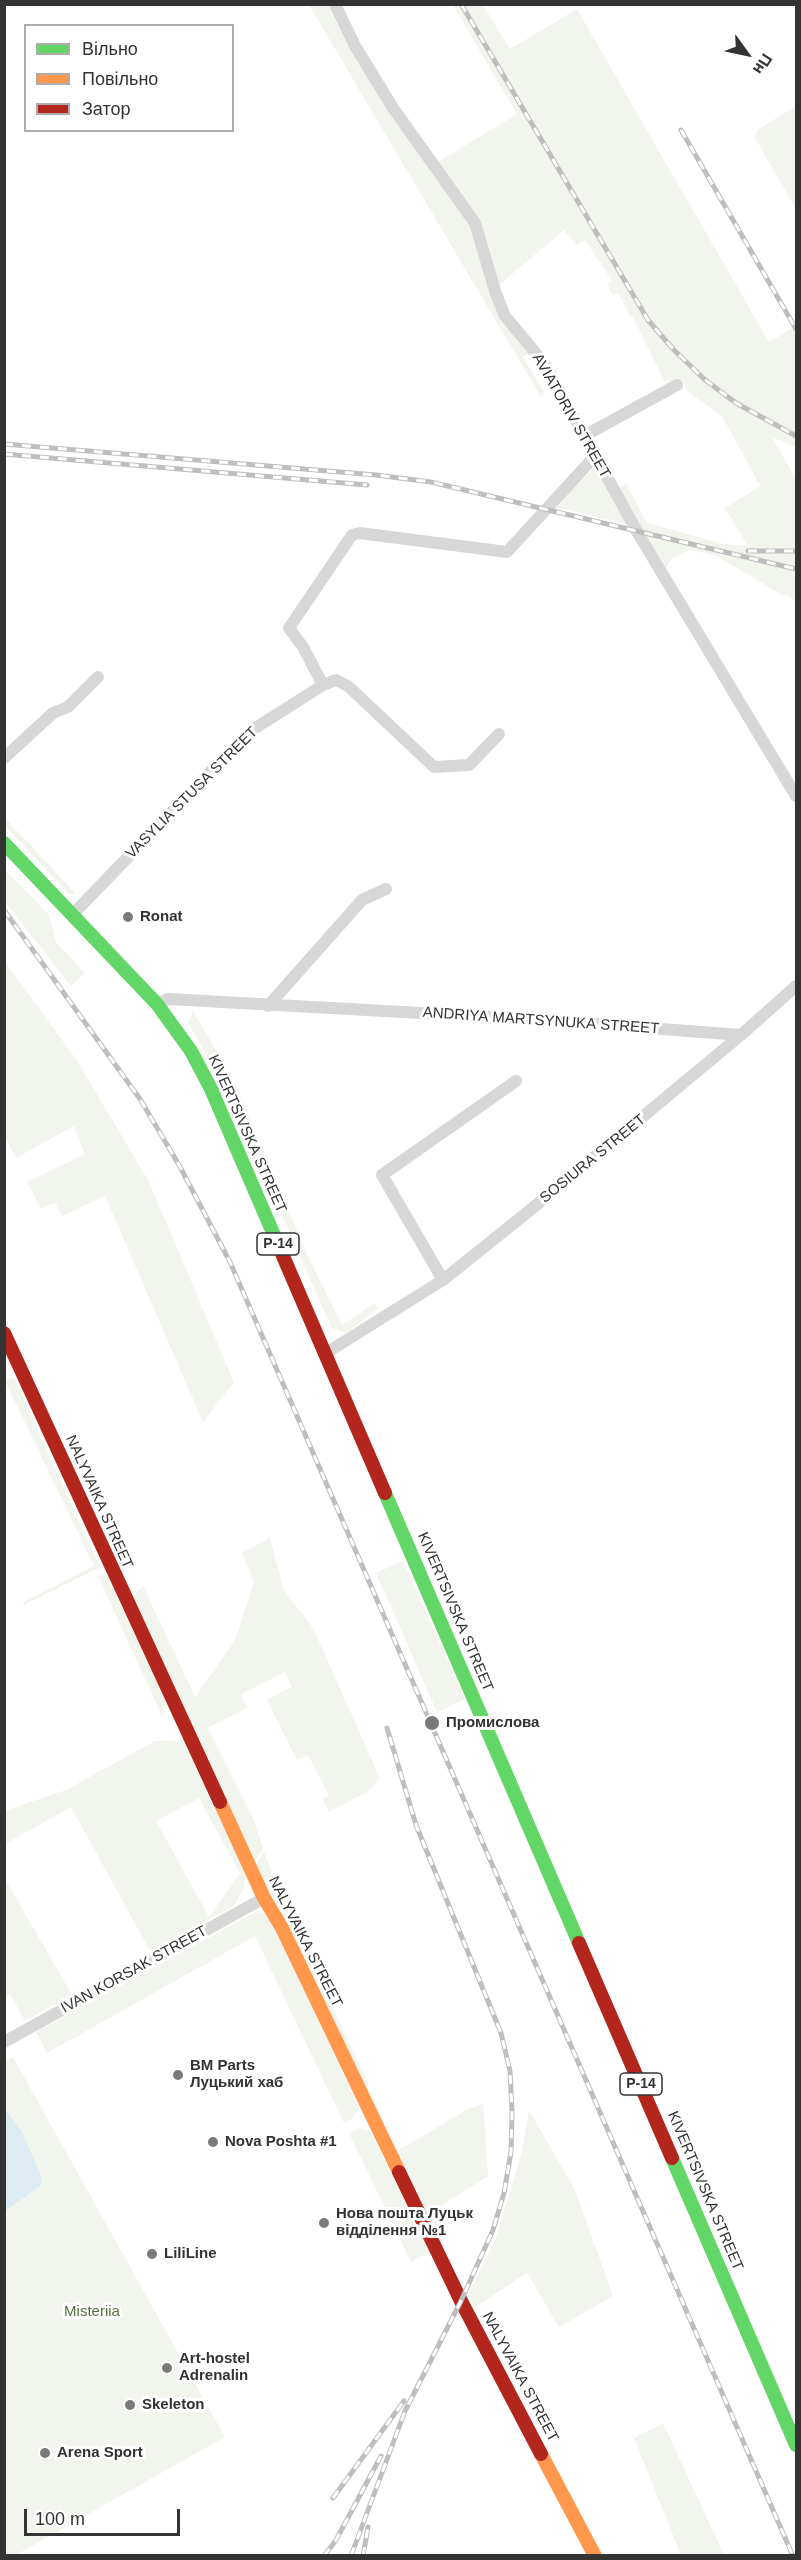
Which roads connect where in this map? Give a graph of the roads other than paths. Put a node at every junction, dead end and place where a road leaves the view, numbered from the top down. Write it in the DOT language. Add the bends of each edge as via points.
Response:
graph roads {
  1 [pos="335,4"];
  2 [pos="677,386"];
  3 [pos="584,436"];
  4 [pos="595,456"];
  5 [pos="98,677"];
  6 [pos="323,686"];
  7 [pos="499,734"];
  8 [pos="4,758"];
  9 [pos="796,796"];
  10 [pos="4,843"];
  11 [pos="386,889"];
  12 [pos="72,914"];
  13 [pos="796,986"];
  14 [pos="157,1004"];
  15 [pos="268,1006"];
  16 [pos="741,1035"];
  17 [pos="516,1081"];
  18 [pos="443,1280"];
  19 [pos="4,1333"];
  20 [pos="326,1353"];
  21 [pos="264,1898"];
  22 [pos="4,2043"];
  23 [pos="796,2445"];
  24 [pos="595,2556"];
  1 -- 3 [label="street, AVIATORIV STREET" via="393,108 475,223 505,316 544,363"];
  2 -- 3 [label="street"];
  3 -- 4 [label="street, AVIATORIV STREET"];
  4 -- 6 [label="street" via="507,552 352,535 289,628"];
  4 -- 9 [label="street, AVIATORIV STREET"];
  5 -- 8 [label="street" via="68,707 53,713"];
  6 -- 7 [label="street" via="336,680 348,686 434,767 469,765"];
  6 -- 12 [label="street, VASYLIA STUSA STREET" via="249,732"];
  10 -- 12 [label="main road, KIVERTSIVSKA STREET / Р-14"];
  11 -- 15 [label="street" via="362,900"];
  12 -- 14 [label="main road, KIVERTSIVSKA STREET / Р-14"];
  13 -- 16 [label="street"];
  14 -- 15 [label="street, ANDRIYA MARTSYNUKA STREET" via="168,999"];
  14 -- 20 [label="main road, KIVERTSIVSKA STREET / Р-14" via="211,1089"];
  15 -- 16 [label="street, ANDRIYA MARTSYNUKA STREET"];
  16 -- 18 [label="street, SOSIURA STREET"];
  17 -- 18 [label="street" via="382,1175"];
  18 -- 20 [label="street, SOSIURA STREET"];
  19 -- 21 [label="main road, NALYVAIKA STREET"];
  20 -- 23 [label="main road, KIVERTSIVSKA STREET / Р-14"];
  21 -- 22 [label="street, IVAN KORSAK STREET"];
  21 -- 24 [label="main road, NALYVAIKA STREET" via="282,1928 460,2301"];
}
